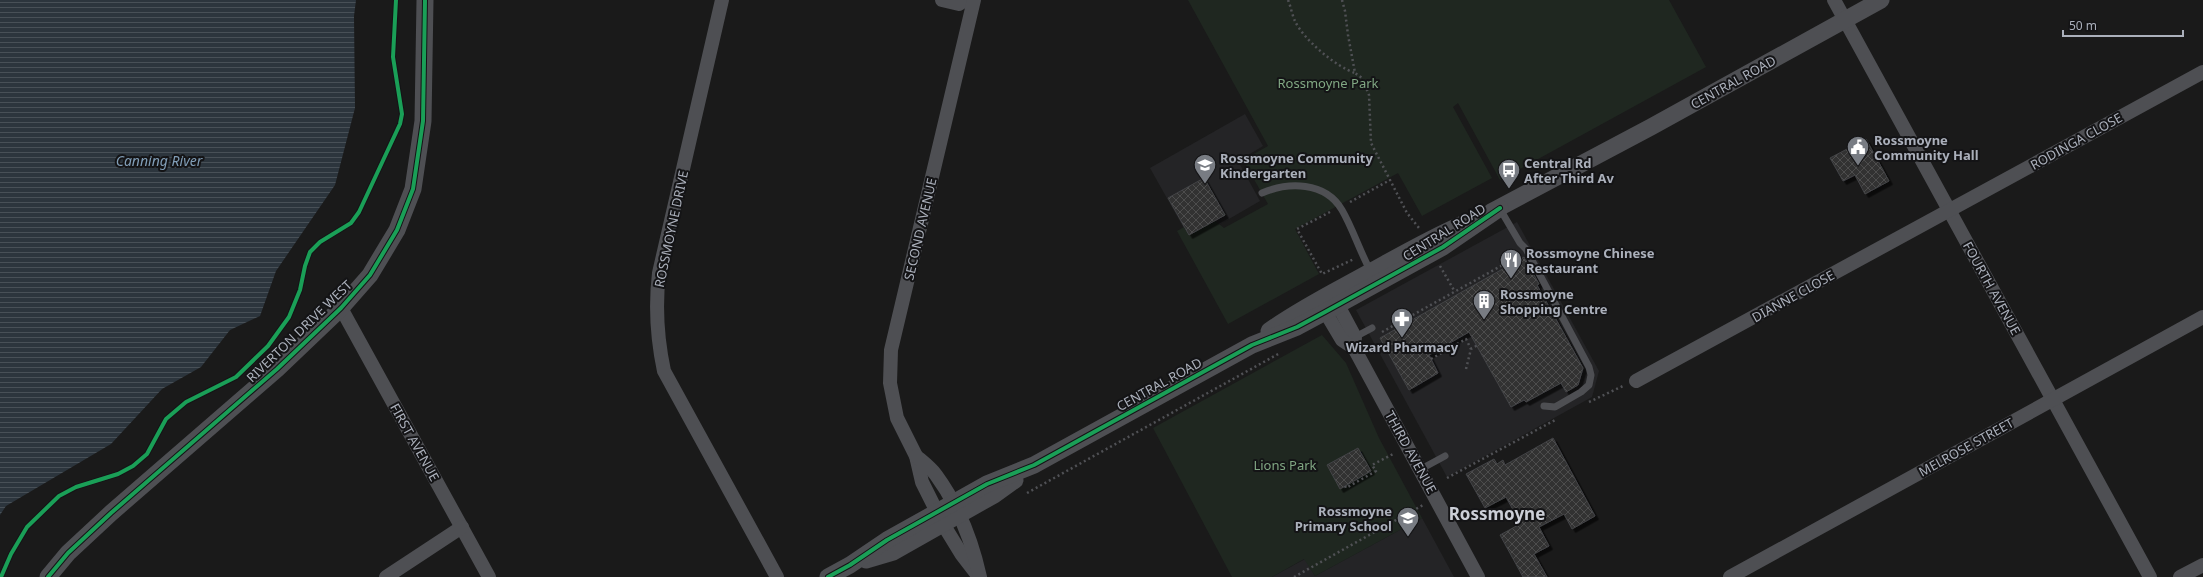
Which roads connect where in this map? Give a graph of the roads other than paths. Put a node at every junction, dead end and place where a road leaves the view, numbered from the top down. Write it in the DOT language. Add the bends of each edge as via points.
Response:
graph roads {
  1 [pos="426,0"];
  2 [pos="722,0"];
  3 [pos="942,0"];
  4 [pos="965,0"];
  5 [pos="974,0"];
  6 [pos="1834,0"];
  7 [pos="1881,0"];
  8 [pos="1845,20"];
  9 [pos="2203,72"];
  10 [pos="1262,193"];
  11 [pos="1500,208"];
  12 [pos="1949,210"];
  13 [pos="1371,272"];
  14 [pos="1328,303"];
  15 [pos="341,308"];
  16 [pos="2203,317"];
  17 [pos="1372,328"];
  18 [pos="1354,343"];
  19 [pos="1636,381"];
  20 [pos="2053,399"];
  21 [pos="1544,406"];
  22 [pos="916,456"];
  23 [pos="1445,456"];
  24 [pos="1421,469"];
  25 [pos="955,509"];
  26 [pos="940,518"];
  27 [pos="462,527"];
  28 [pos="2203,565"];
  29 [pos="48,577"];
  30 [pos="386,577"];
  31 [pos="489,577"];
  32 [pos="777,577"];
  33 [pos="828,577"];
  34 [pos="979,577"];
  35 [pos="1478,577"];
  36 [pos="1730,577"];
  37 [pos="2150,577"];
  38 [pos="2180,577"];
  1 -- 15 [label="street, RIVERTON DRIVE WEST" via="423,121 413,189 386,251 370,275"];
  2 -- 32 [label="street, ROSSMOYNE DRIVE" via="659,273 656,300 658,340 664,371"];
  3 -- 4 [label="street" via="958,4"];
  5 -- 22 [label="street, SECOND AVENUE" via="891,350 890,383 898,418"];
  6 -- 8 [label="street, FOURTH AVENUE"];
  7 -- 8 [label="street, CENTRAL ROAD"];
  8 -- 11 [label="street, CENTRAL ROAD"];
  8 -- 12 [label="street, FOURTH AVENUE"];
  9 -- 12 [label="street, RODINGA CLOSE"];
  10 -- 13 [label="lane" via="1277,187 1295,185 1326,193 1340,207"];
  11 -- 13 [label="street, CENTRAL ROAD" via="1437,235"];
  11 -- 14 [label="street, CENTRAL ROAD" via="1443,247"];
  11 -- 21 [label="lane" via="1526,249 1591,375 1589,385 1582,392 1555,407"];
  12 -- 19 [label="street, DIANNE CLOSE"];
  12 -- 20 [label="street, FOURTH AVENUE"];
  13 -- 14 [label="street, CENTRAL ROAD"];
  14 -- 18 [label="street, THIRD AVENUE"];
  14 -- 25 [label="street, CENTRAL ROAD" via="1289,317 1252,344 1034,465 994,495"];
  15 -- 27 [label="street, FIRST AVENUE"];
  15 -- 29 [label="street, RIVERTON DRIVE WEST" via="277,369 74,548"];
  16 -- 20 [label="street, MELROSE STREET"];
  17 -- 18 [label="lane"];
  18 -- 24 [label="street, THIRD AVENUE"];
  20 -- 36 [label="street, MELROSE STREET"];
  20 -- 37 [label="street, FOURTH AVENUE"];
  22 -- 25 [label="street, SECOND AVENUE" via="936,475"];
  22 -- 26 [label="street, SECOND AVENUE" via="922,482"];
  23 -- 24 [label="lane"];
  24 -- 35 [label="street, THIRD AVENUE"];
  25 -- 26 [label="street, CENTRAL ROAD"];
  25 -- 34 [label="street, SECOND AVENUE" via="974,549"];
  26 -- 33 [label="street, CENTRAL ROAD" via="893,552 850,565"];
  26 -- 34 [label="street, SECOND AVENUE" via="962,555"];
  27 -- 30 [label="street"];
  27 -- 31 [label="street, FIRST AVENUE"];
  28 -- 38 [label="street"];
}
